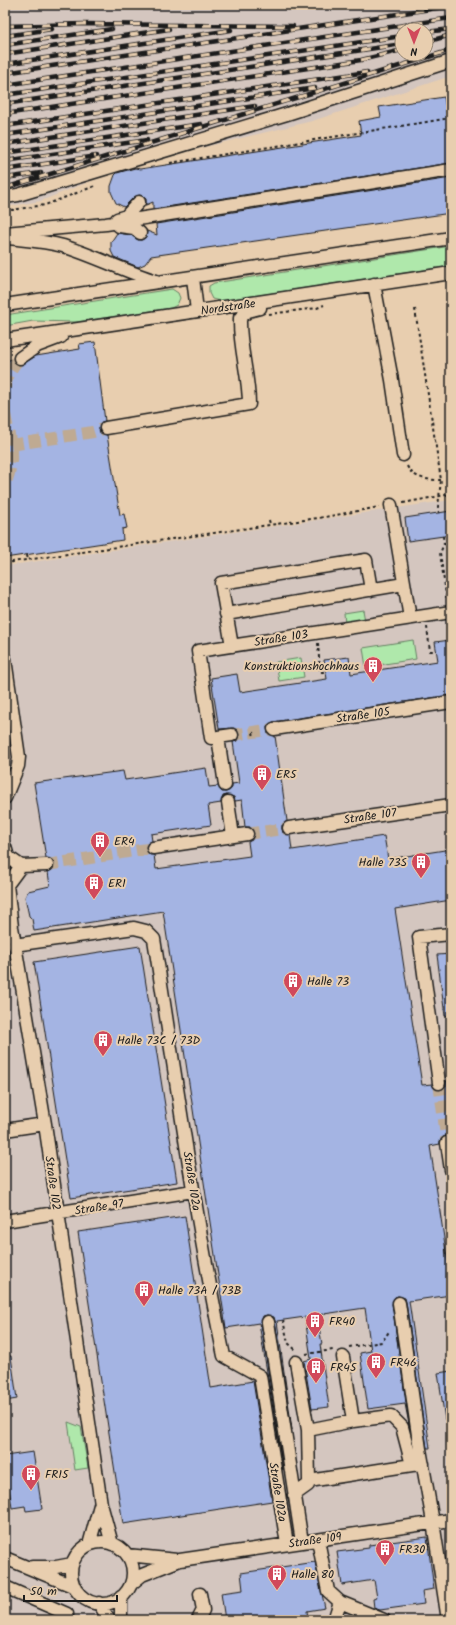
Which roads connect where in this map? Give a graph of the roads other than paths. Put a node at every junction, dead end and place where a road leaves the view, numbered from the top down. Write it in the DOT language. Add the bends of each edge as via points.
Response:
graph roads {
  1 [pos="451,61"];
  2 [pos="451,170"];
  3 [pos="5,197"];
  4 [pos="139,202"];
  5 [pos="105,224"];
  6 [pos="5,233"];
  7 [pos="140,233"];
  8 [pos="5,238"];
  9 [pos="451,238"];
  10 [pos="451,276"];
  11 [pos="193,278"];
  12 [pos="161,283"];
  13 [pos="374,284"];
  14 [pos="270,300"];
  15 [pos="5,305"];
  16 [pos="197,311"];
  17 [pos="83,329"];
  18 [pos="5,340"];
  19 [pos="20,358"];
  20 [pos="106,428"];
  21 [pos="403,455"];
  22 [pos="391,505"];
  23 [pos="404,584"];
  24 [pos="371,590"];
  25 [pos="450,612"];
  26 [pos="226,614"];
  27 [pos="410,618"];
  28 [pos="232,646"];
  29 [pos="5,659"];
  30 [pos="451,702"];
  31 [pos="274,729"];
  32 [pos="232,735"];
  33 [pos="215,738"];
  34 [pos="226,785"];
  35 [pos="5,798"];
  36 [pos="228,802"];
  37 [pos="451,805"];
  38 [pos="289,828"];
  39 [pos="246,834"];
  40 [pos="234,836"];
  41 [pos="5,847"];
  42 [pos="153,848"];
  43 [pos="47,865"];
  44 [pos="21,866"];
  45 [pos="6,886"];
  46 [pos="451,934"];
  47 [pos="14,945"];
  48 [pos="439,1082"];
  49 [pos="45,1124"];
  50 [pos="5,1130"];
  51 [pos="447,1143"];
  52 [pos="451,1170"];
  53 [pos="193,1191"];
  54 [pos="57,1214"];
  55 [pos="5,1217"];
  56 [pos="399,1303"];
  57 [pos="268,1322"];
  58 [pos="300,1356"];
  59 [pos="343,1357"];
  60 [pos="353,1421"];
  61 [pos="308,1430"];
  62 [pos="417,1465"];
  63 [pos="309,1481"];
  64 [pos="294,1495"];
  65 [pos="101,1504"];
  66 [pos="451,1520"];
  67 [pos="433,1522"];
  68 [pos="318,1540"];
  69 [pos="302,1542"];
  70 [pos="112,1544"];
  71 [pos="287,1544"];
  72 [pos="89,1545"];
  73 [pos="127,1555"];
  74 [pos="5,1558"];
  75 [pos="180,1560"];
  76 [pos="72,1564"];
  77 [pos="25,1567"];
  78 [pos="131,1584"];
  79 [pos="5,1587"];
  80 [pos="75,1587"];
  81 [pos="200,1594"];
  82 [pos="121,1597"];
  83 [pos="340,1602"];
  84 [pos="99,1603"];
  85 [pos="68,1618"];
  86 [pos="109,1620"];
  87 [pos="121,1620"];
  88 [pos="198,1620"];
  89 [pos="334,1620"];
  90 [pos="384,1620"];
  91 [pos="448,1620"];
  1 -- 3 [label="street" via="18,196"];
  2 -- 5 [label="street"];
  4 -- 5 [label="street" via="126,216"];
  5 -- 6 [label="street"];
  5 -- 7 [label="street" via="134,228"];
  8 -- 12 [label="street" via="61,246"];
  9 -- 11 [label="street"];
  10 -- 13 [label="street, Nordstraße"];
  11 -- 12 [label="street"];
  11 -- 16 [label="street"];
  12 -- 15 [label="street"];
  13 -- 14 [label="street, Nordstraße"];
  13 -- 21 [label="street"];
  14 -- 16 [label="street, Nordstraße"];
  14 -- 20 [label="street" via="259,309 248,311 240,318 249,404"];
  16 -- 17 [label="street, Nordstraße"];
  17 -- 18 [label="street, Nordstraße"];
  17 -- 19 [label="street" via="37,346"];
  22 -- 23 [label="street"];
  23 -- 24 [label="street"];
  23 -- 27 [label="street"];
  24 -- 26 [label="street"];
  24 -- 26 [label="street" via="366,560 221,583"];
  25 -- 27 [label="street, Straße 103"];
  26 -- 28 [label="street"];
  27 -- 28 [label="street, Straße 103"];
  28 -- 33 [label="street, Straße 103" via="198,651"];
  29 -- 35 [label="street" via="18,750 18,766"];
  30 -- 31 [label="street, Straße 105"];
  32 -- 33 [label="street"];
  33 -- 34 [label="street"];
  36 -- 40 [label="street"];
  37 -- 38 [label="street, Straße 107"];
  39 -- 40 [label="street"];
  40 -- 42 [label="street"];
  41 -- 44 [label="street" via="8,857"];
  43 -- 44 [label="street"];
  44 -- 45 [label="street, Straße 102"];
  45 -- 47 [label="street, Straße 102"];
  46 -- 48 [label="street" via="419,938"];
  47 -- 49 [label="street, Straße 102"];
  47 -- 53 [label="street, Straße 102a" via="134,928 146,931 154,939"];
  49 -- 50 [label="street"];
  49 -- 54 [label="street, Straße 102"];
  51 -- 52 [label="street"];
  53 -- 54 [label="street, Straße 97"];
  53 -- 71 [label="street, Straße 102a" via="224,1356 260,1376"];
  54 -- 55 [label="street, Straße 97"];
  54 -- 65 [label="street, Straße 102"];
  56 -- 62 [label="street" via="420,1449"];
  57 -- 64 [label="street"];
  58 -- 61 [label="street"];
  59 -- 60 [label="street"];
  60 -- 61 [label="street"];
  60 -- 62 [label="street" via="391,1416 402,1427"];
  61 -- 63 [label="street"];
  62 -- 63 [label="street"];
  62 -- 67 [label="street"];
  63 -- 64 [label="street" via="308,1485"];
  64 -- 69 [label="street"];
  65 -- 70 [label="street, Straße 102"];
  65 -- 72 [label="street, Straße 102"];
  66 -- 67 [label="street, Straße 109"];
  67 -- 68 [label="street, Straße 109"];
  67 -- 91 [label="street"];
  68 -- 69 [label="street, Straße 109"];
  68 -- 83 [label="street" via="328,1591"];
  69 -- 71 [label="street, Straße 109"];
  70 -- 72 [label="street" via="100,1542"];
  70 -- 73 [label="street" via="121,1548"];
  71 -- 75 [label="street, Straße 109"];
  72 -- 76 [label="street" via="80,1551"];
  73 -- 75 [label="street"];
  73 -- 78 [label="street" via="133,1570"];
  74 -- 77 [label="street"];
  75 -- 78 [label="street" via="142,1575"];
  76 -- 77 [label="street"];
  76 -- 80 [label="street"];
  77 -- 80 [label="street"];
  78 -- 82 [label="street"];
  79 -- 85 [label="street"];
  80 -- 84 [label="street" via="79,1594"];
  81 -- 88 [label="street" via="203,1610"];
  82 -- 84 [label="street" via="109,1603"];
  82 -- 87 [label="street"];
  83 -- 89 [label="street"];
  83 -- 90 [label="street"];
  84 -- 86 [label="street"];
}
